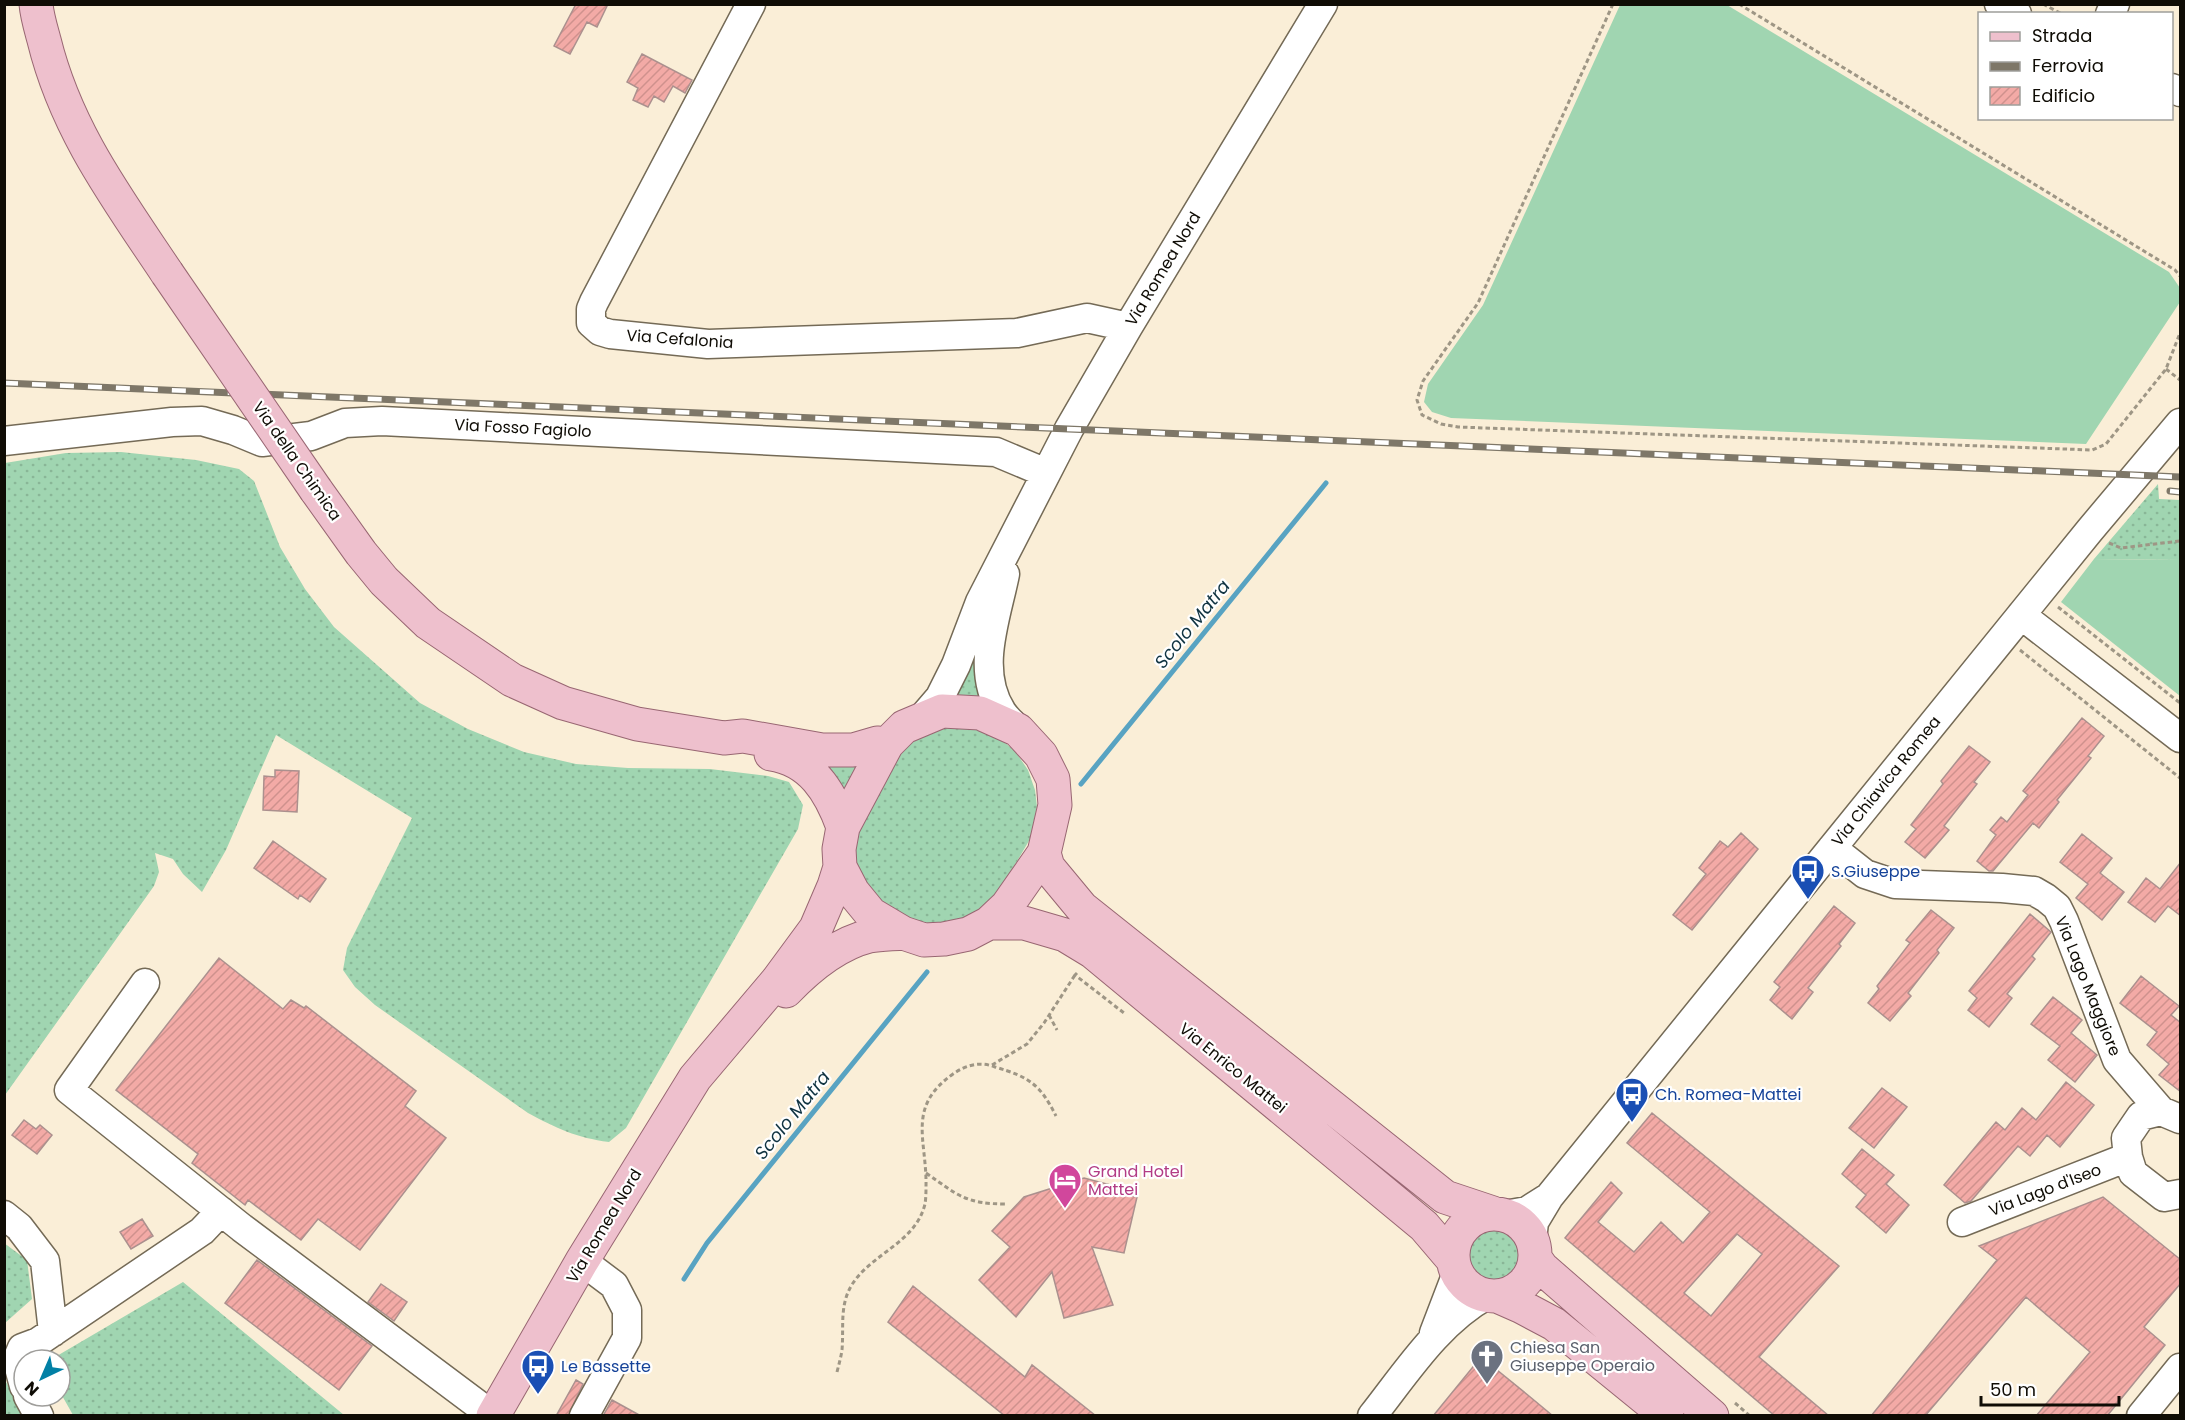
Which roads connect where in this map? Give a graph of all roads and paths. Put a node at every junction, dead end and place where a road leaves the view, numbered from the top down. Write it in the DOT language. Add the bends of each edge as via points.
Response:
graph roads {
  1 [pos="36,4"];
  2 [pos="750,4"];
  3 [pos="1323,4"];
  4 [pos="1613,4"];
  5 [pos="1739,4"];
  6 [pos="1999,4"];
  7 [pos="2043,4"];
  8 [pos="2013,12"];
  9 [pos="2058,12"];
  10 [pos="2181,276"];
  11 [pos="1128,327"];
  12 [pos="2181,333"];
  13 [pos="2166,369"];
  14 [pos="2181,380"];
  15 [pos="2181,423"];
  16 [pos="4,441"];
  17 [pos="1046,473"];
  18 [pos="2090,530"];
  19 [pos="1012,539"];
  20 [pos="2181,541"];
  21 [pos="2052,602"];
  22 [pos="2021,615"];
  23 [pos="2016,647"];
  24 [pos="2181,703"];
  25 [pos="922,718"];
  26 [pos="1018,730"];
  27 [pos="724,738"];
  28 [pos="2181,738"];
  29 [pos="887,744"];
  30 [pos="2181,778"];
  31 [pos="843,827"];
  32 [pos="1832,848"];
  33 [pos="1044,853"];
  34 [pos="840,867"];
  35 [pos="989,923"];
  36 [pos="903,933"];
  37 [pos="1075,975"];
  38 [pos="145,983"];
  39 [pos="1049,1015"];
  40 [pos="1057,1030"];
  41 [pos="726,1043"];
  42 [pos="992,1065"];
  43 [pos="2171,1115"];
  44 [pos="1056,1116"];
  45 [pos="2128,1157"];
  46 [pos="926,1173"];
  47 [pos="1549,1197"];
  48 [pos="2175,1201"];
  49 [pos="1006,1204"];
  50 [pos="221,1211"];
  51 [pos="1499,1214"];
  52 [pos="4,1215"];
  53 [pos="1962,1222"];
  54 [pos="1534,1249"];
  55 [pos="582,1261"];
  56 [pos="1455,1267"];
  57 [pos="1492,1295"];
  58 [pos="53,1332"];
  59 [pos="1432,1341"];
  60 [pos="22,1348"];
  61 [pos="2181,1368"];
  62 [pos="837,1372"];
  63 [pos="493,1416"];
  64 [pos="584,1416"];
  65 [pos="1372,1416"];
  66 [pos="1667,1416"];
  67 [pos="1713,1416"];
  68 [pos="2141,1416"];
  1 -- 27 [label="main road, Via della Chimica, bridge" via="67,110 109,186 316,490 384,581 428,623 512,680 563,703 637,724"];
  2 -- 11 [label="street, Via Cefalonia" via="594,302 591,323 595,328 610,334 708,344 1017,333 1087,318"];
  3 -- 11 [label="street, Via Romea Nord"];
  4 -- 13 [label="path" via="1478,303 1423,381 1417,400 1422,415 1458,427 2092,450 2106,444"];
  5 -- 10 [label="path"];
  6 -- 8 [label="street"];
  7 -- 9 [label="path"];
  11 -- 17 [label="street, Via Romea Nord"];
  12 -- 13 [label="path"];
  13 -- 14 [label="path"];
  15 -- 18 [label="street, Via Chiavica Romea"];
  16 -- 17 [label="street, Via Fosso Fagiolo" via="202,421 262,442 311,436 345,423 382,421 996,452"];
  17 -- 19 [label="street, Via Romea Nord"];
  18 -- 20 [label="path" via="2121,548"];
  18 -- 22 [label="street, Via Chiavica Romea"];
  19 -- 25 [label="street, Via Romea Nord" via="940,697"];
  19 -- 26 [label="street, Via Romea Nord" via="987,670 1002,712"];
  21 -- 24 [label="path"];
  22 -- 28 [label="street"];
  22 -- 32 [label="street, Via Chiavica Romea"];
  23 -- 30 [label="path"];
  25 -- 26 [label="main road" via="942,711 980,713"];
  25 -- 29 [label="main road"];
  26 -- 33 [label="main road" via="1041,755 1053,779 1055,805"];
  27 -- 29 [label="main road, Via della Chimica" via="743,736 822,750"];
  27 -- 31 [label="main road, Via della Chimica" via="800,763 814,774 835,805"];
  29 -- 31 [label="main road"];
  31 -- 34 [label="main road, Via Romea Nord"];
  32 -- 43 [label="street, Via Lago Maggiore" via="1865,874 1895,884 2002,888 2034,891 2046,898 2057,907 2064,921 2117,1060"];
  32 -- 47 [label="street, Via Chiavica Romea"];
  33 -- 35 [label="main road" via="1007,906"];
  33 -- 51 [label="main road, Via Enrico Mattei" via="1048,867 1082,908 1445,1197"];
  34 -- 36 [label="main road" via="871,914"];
  34 -- 41 [label="main road, Via Romea Nord" via="816,928"];
  35 -- 36 [label="main road" via="968,934 945,939 924,940"];
  35 -- 56 [label="main road, Via Enrico Mattei" via="1024,922 1065,935 1093,952 1415,1218"];
  36 -- 41 [label="main road, Via Romea Nord" via="869,936 834,951"];
  37 -- 39 [label="path"];
  38 -- 50 [label="street" via="69,1090"];
  39 -- 40 [label="path"];
  39 -- 42 [label="path" via="1027,1044"];
  41 -- 55 [label="main road, Via Romea Nord" via="695,1078"];
  42 -- 44 [label="path" via="1039,1088"];
  42 -- 46 [label="path" via="976,1063 960,1069 946,1079 924,1108 921,1133"];
  43 -- 45 [label="street" via="2141,1116 2126,1138"];
  45 -- 48 [label="street" via="2133,1173"];
  45 -- 53 [label="street, Via Lago d'Iseo"];
  46 -- 49 [label="path" via="962,1198 982,1204"];
  46 -- 62 [label="path" via="925,1204 913,1227 863,1270 844,1300 842,1352"];
  47 -- 51 [label="street, Via Chiavica Romea" via="1527,1211"];
  47 -- 54 [label="street, Via Chiavica Romea" via="1534,1222"];
  50 -- 58 [label="street" via="202,1231"];
  50 -- 63 [label="street"];
  51 -- 54 [label="main road" via="1522,1225"];
  51 -- 56 [label="main road" via="1471,1220 1463,1228 1456,1237"];
  52 -- 58 [label="street" via="19,1227 45,1261"];
  54 -- 57 [label="main road" via="1533,1269 1527,1280 1508,1293"];
  54 -- 67 [label="main road" via="1542,1268"];
  55 -- 63 [label="main road, Via Romea Nord"];
  55 -- 64 [label="street" via="614,1285 627,1310 627,1338"];
  56 -- 57 [label="main road" via="1465,1284"];
  56 -- 59 [label="street"];
  57 -- 59 [label="street" via="1469,1305"];
  57 -- 66 [label="main road" via="1554,1324"];
  58 -- 60 [label="street"];
  59 -- 65 [label="street"];
  61 -- 68 [label="street"];
}
